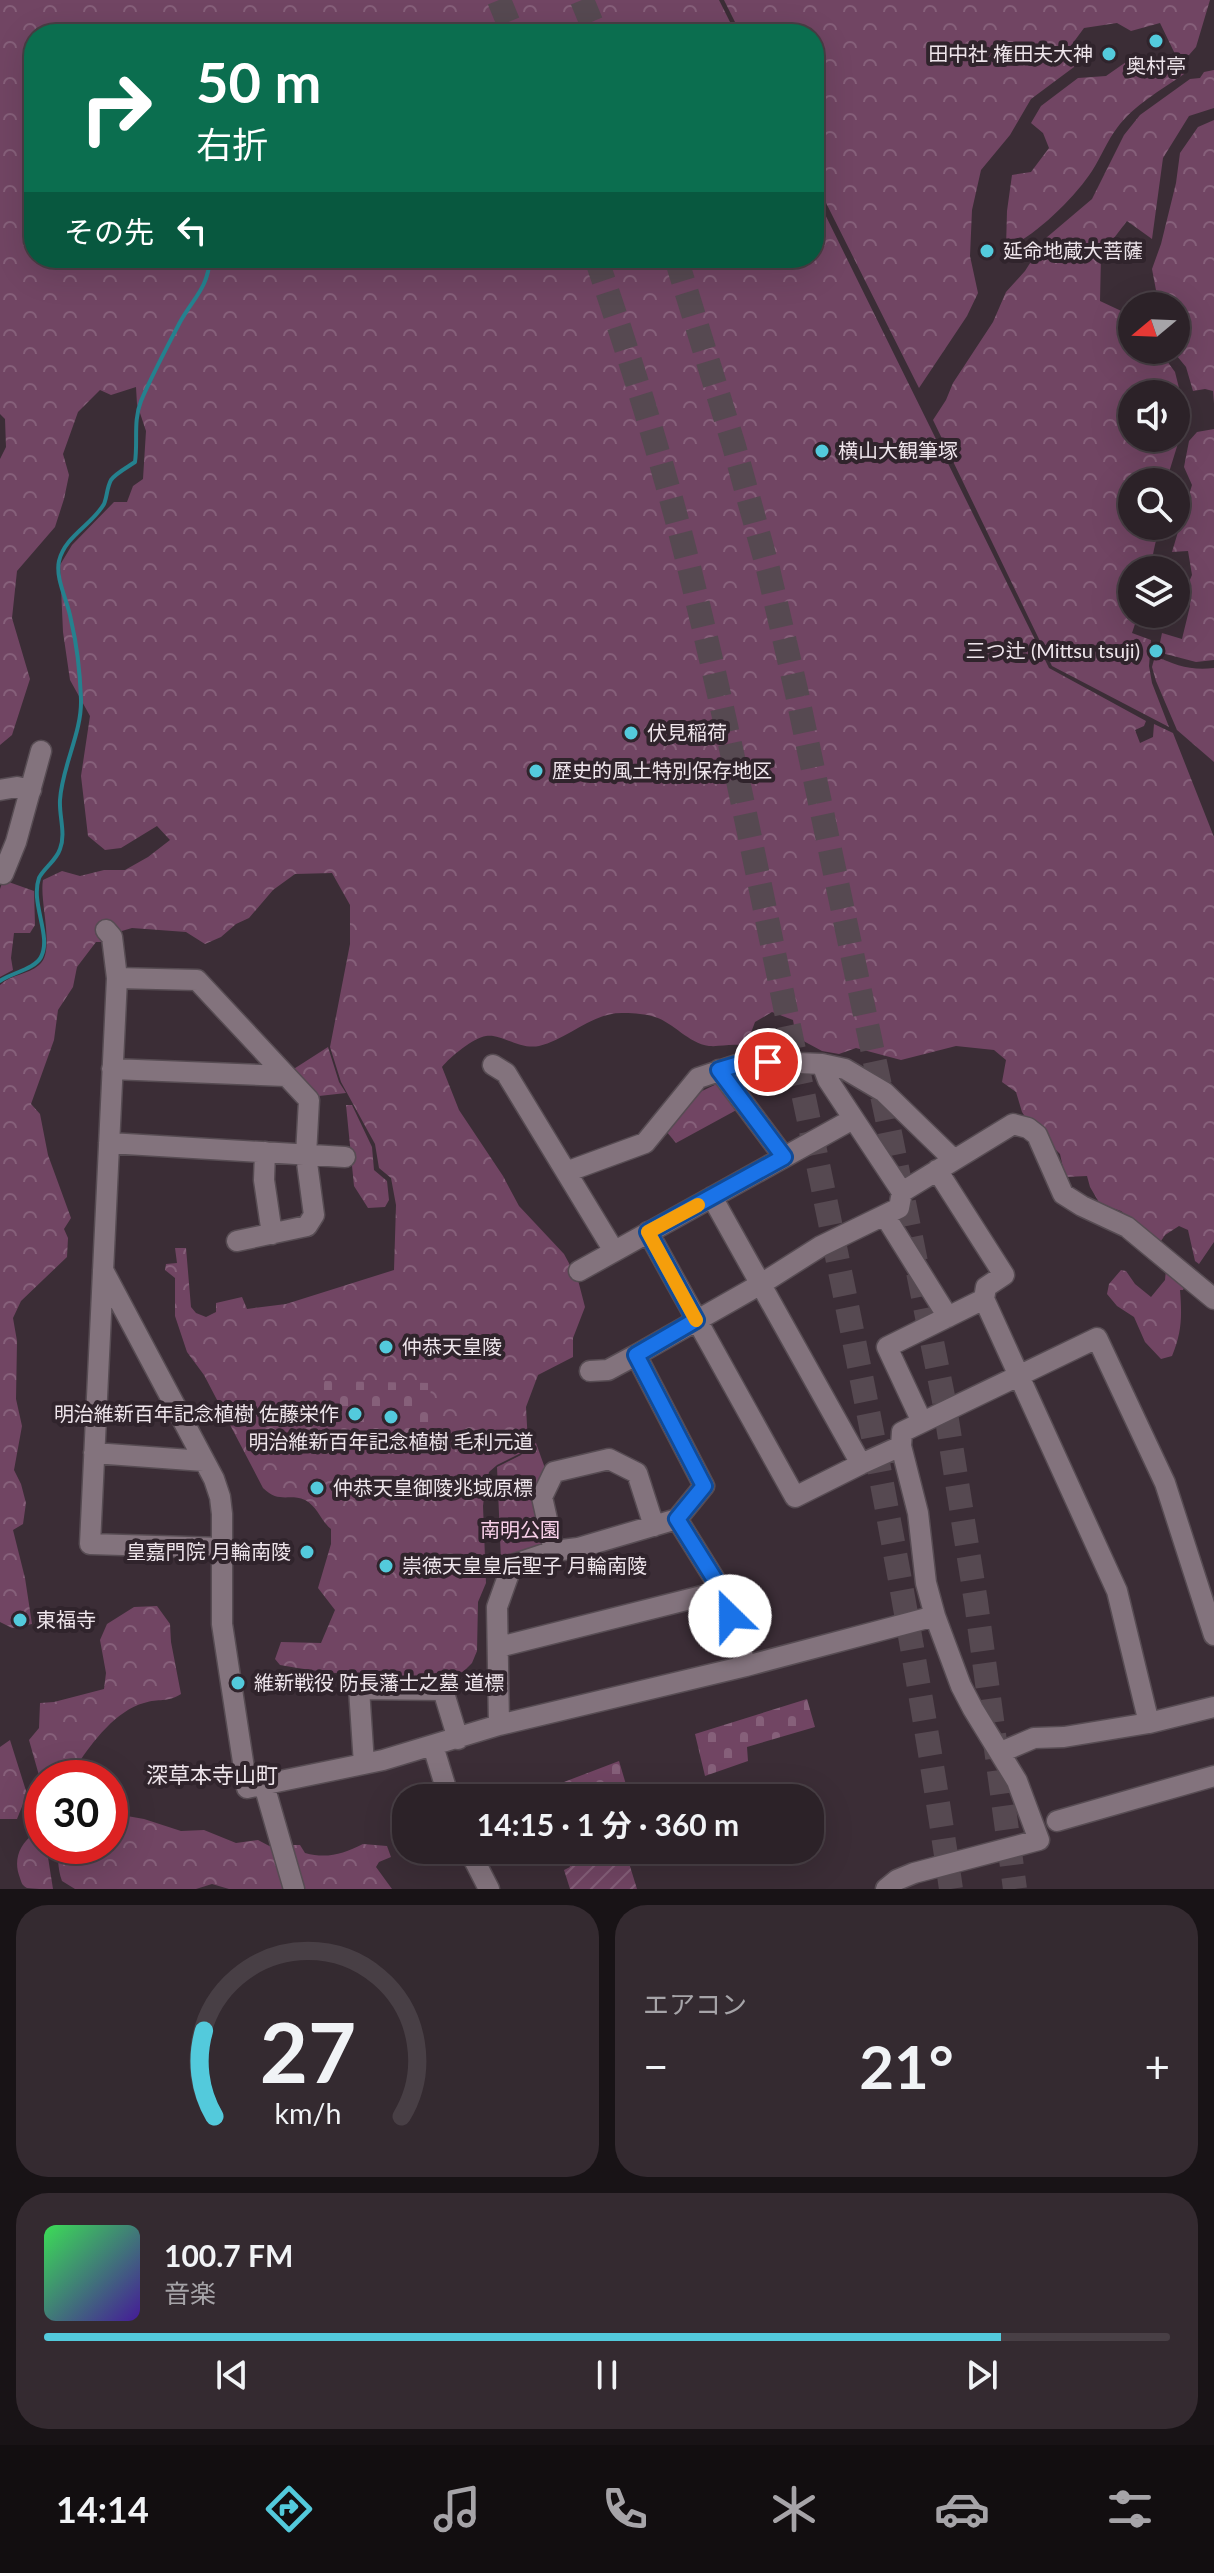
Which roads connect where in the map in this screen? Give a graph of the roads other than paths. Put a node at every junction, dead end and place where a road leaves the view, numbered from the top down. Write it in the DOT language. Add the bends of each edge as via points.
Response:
graph roads {
  1 [pos="41,751"];
  2 [pos="0,790"];
  3 [pos="31,790"];
  4 [pos="3,874"];
  5 [pos="106,930"];
  6 [pos="117,978"];
  7 [pos="822,1064"];
  8 [pos="493,1065"];
  9 [pos="112,1069"];
  10 [pos="719,1070"];
  11 [pos="286,1076"];
  12 [pos="853,1119"];
  13 [pos="109,1143"];
  14 [pos="265,1152"];
  15 [pos="306,1155"];
  16 [pos="345,1157"];
  17 [pos="784,1157"];
  18 [pos="945,1165"];
  19 [pos="566,1172"];
  20 [pos="902,1192"];
  21 [pos="712,1197"];
  22 [pos="885,1216"];
  23 [pos="648,1232"];
  24 [pos="272,1234"];
  25 [pos="237,1241"];
  26 [pos="614,1251"];
  27 [pos="103,1270"];
  28 [pos="579,1271"];
  29 [pos="761,1284"];
  30 [pos="984,1299"];
  31 [pos="1214,1299"];
  32 [pos="948,1317"];
  33 [pos="696,1320"];
  34 [pos="636,1355"];
  35 [pos="590,1371"];
  36 [pos="1019,1375"];
  37 [pos="922,1422"];
  38 [pos="901,1446"];
  39 [pos="94,1453"];
  40 [pos="204,1461"];
  41 [pos="861,1464"];
  42 [pos="677,1519"];
  43 [pos="654,1526"];
  44 [pos="221,1548"];
  45 [pos="554,1551"];
  46 [pos="722,1591"];
  47 [pos="935,1616"];
  48 [pos="1214,1635"];
  49 [pos="499,1647"];
  50 [pos="746,1666"];
  51 [pos="1214,1707"];
  52 [pos="1149,1723"];
  53 [pos="499,1725"];
  54 [pos="458,1739"];
  55 [pos="433,1746"];
  56 [pos="1001,1752"];
  57 [pos="364,1764"];
  58 [pos="1214,1776"];
  59 [pos="445,1784"];
  60 [pos="264,1785"];
  61 [pos="1057,1821"];
  62 [pos="476,1864"];
  63 [pos="294,1889"];
  64 [pos="489,1889"];
  65 [pos="886,1889"];
  1 -- 3 [label="street"];
  2 -- 3 [label="street"];
  3 -- 4 [label="street"];
  5 -- 6 [label="street" via="112,937"];
  6 -- 9 [label="street"];
  6 -- 11 [label="street" via="197,980"];
  7 -- 10 [label="street" via="749,1061"];
  7 -- 12 [label="street"];
  7 -- 18 [label="street" via="845,1069 884,1092"];
  8 -- 19 [label="street" via="506,1073"];
  9 -- 11 [label="street"];
  9 -- 13 [label="street"];
  10 -- 17 [label="street"];
  10 -- 19 [label="street" via="698,1078 645,1143"];
  11 -- 15 [label="street" via="309,1100"];
  12 -- 17 [label="street"];
  12 -- 20 [label="street"];
  13 -- 14 [label="street"];
  13 -- 27 [label="street"];
  14 -- 15 [label="street"];
  14 -- 24 [label="street"];
  15 -- 16 [label="street"];
  15 -- 24 [label="street" via="314,1215 307,1226"];
  17 -- 21 [label="street"];
  18 -- 20 [label="street"];
  18 -- 30 [label="street" via="1004,1275 986,1287"];
  18 -- 31 [label="street" via="1013,1124 1028,1128 1037,1135 1063,1194 1127,1227"];
  19 -- 26 [label="street"];
  20 -- 22 [label="street" via="899,1208"];
  21 -- 23 [label="street"];
  21 -- 29 [label="street"];
  22 -- 29 [label="street" via="821,1246"];
  22 -- 32 [label="street"];
  23 -- 26 [label="street"];
  23 -- 33 [label="street"];
  24 -- 25 [label="street"];
  26 -- 28 [label="street"];
  27 -- 39 [label="street"];
  27 -- 40 [label="street"];
  29 -- 33 [label="street"];
  29 -- 41 [label="street"];
  30 -- 32 [label="street"];
  30 -- 36 [label="street"];
  32 -- 37 [label="street" via="887,1347"];
  33 -- 34 [label="street"];
  33 -- 41 [label="street" via="795,1497"];
  34 -- 35 [label="street" via="608,1370"];
  34 -- 42 [label="street" via="704,1486"];
  36 -- 37 [label="street"];
  36 -- 48 [label="street" via="1097,1338 1165,1483"];
  36 -- 52 [label="street" via="1117,1591"];
  37 -- 38 [label="street" via="902,1432"];
  38 -- 41 [label="street"];
  38 -- 47 [label="street"];
  39 -- 40 [label="street"];
  39 -- 44 [label="street" via="90,1544"];
  40 -- 44 [label="street" via="220,1497"];
  42 -- 43 [label="street"];
  42 -- 46 [label="street"];
  43 -- 45 [label="street"];
  43 -- 45 [label="street" via="637,1473 609,1459 554,1472 542,1497"];
  44 -- 60 [label="street" via="222,1624 240,1756 247,1788"];
  45 -- 49 [label="street" via="512,1565 497,1607"];
  46 -- 49 [label="street"];
  46 -- 50 [label="street"];
  47 -- 50 [label="street"];
  47 -- 56 [label="street" via="961,1686"];
  49 -- 53 [label="street"];
  50 -- 53 [label="street"];
  51 -- 52 [label="street"];
  52 -- 56 [label="street" via="1034,1738"];
  53 -- 54 [label="street"];
  54 -- 55 [label="street"];
  54 -- 57 [label="street" via="443,1690 359,1689"];
  55 -- 57 [label="street"];
  55 -- 59 [label="street"];
  56 -- 65 [label="street" via="1039,1840 914,1873"];
  57 -- 60 [label="street"];
  58 -- 61 [label="street"];
  60 -- 63 [label="street"];
  62 -- 64 [label="street"];
}
